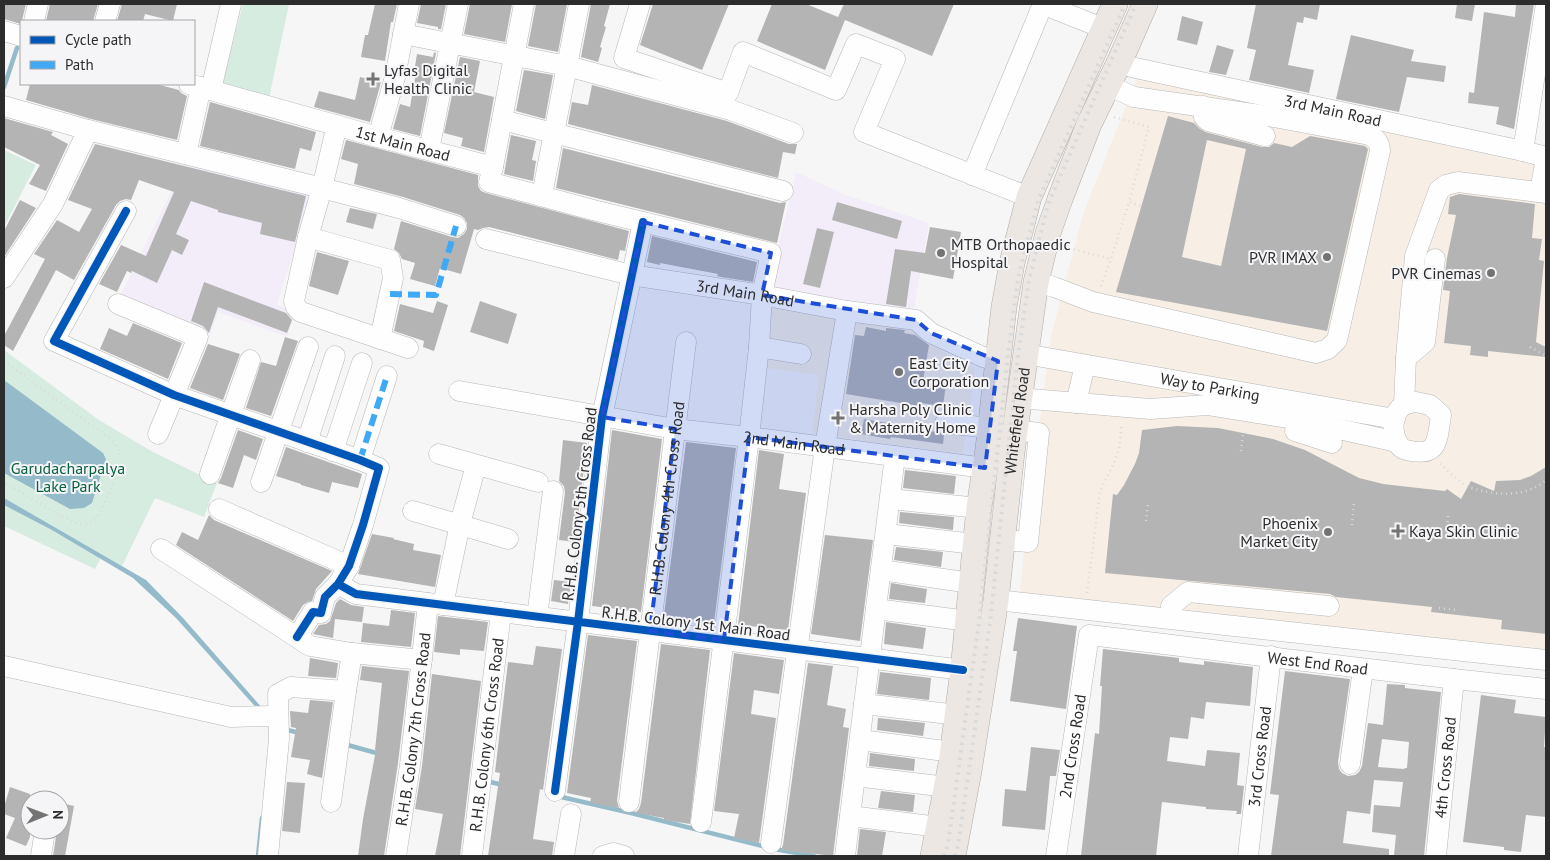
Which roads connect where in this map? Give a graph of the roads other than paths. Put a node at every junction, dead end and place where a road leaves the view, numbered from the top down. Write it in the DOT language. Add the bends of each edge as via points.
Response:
graph roads {
  1 [pos="38,4"];
  2 [pos="110,4"];
  3 [pos="231,4"];
  4 [pos="408,4"];
  5 [pos="458,4"];
  6 [pos="524,4"];
  7 [pos="579,4"];
  8 [pos="640,4"];
  9 [pos="1043,4"];
  10 [pos="1145,4"];
  11 [pos="1546,4"];
  12 [pos="1108,11"];
  13 [pos="34,20"];
  14 [pos="105,20"];
  15 [pos="4,31"];
  16 [pos="403,34"];
  17 [pos="20,36"];
  18 [pos="450,43"];
  19 [pos="514,56"];
  20 [pos="1120,61"];
  21 [pos="567,66"];
  22 [pos="1108,85"];
  23 [pos="200,87"];
  24 [pos="4,106"];
  25 [pos="1203,106"];
  26 [pos="502,120"];
  27 [pos="337,125"];
  28 [pos="88,130"];
  29 [pos="554,133"];
  30 [pos="793,133"];
  31 [pos="378,136"];
  32 [pos="1265,136"];
  33 [pos="429,150"];
  34 [pos="1523,151"];
  35 [pos="186,154"];
  36 [pos="1546,158"];
  37 [pos="493,167"];
  38 [pos="972,175"];
  39 [pos="322,188"];
  40 [pos="783,190"];
  41 [pos="1543,192"];
  42 [pos="542,196"];
  43 [pos="1029,197"];
  44 [pos="126,211"];
  45 [pos="643,222"];
  46 [pos="456,226"];
  47 [pos="308,237"];
  48 [pos="486,239"];
  49 [pos="1415,256"];
  50 [pos="1435,259"];
  51 [pos="631,275"];
  52 [pos="4,278"];
  53 [pos="1036,282"];
  54 [pos="762,295"];
  55 [pos="118,304"];
  56 [pos="847,311"];
  57 [pos="1168,319"];
  58 [pos="1245,321"];
  59 [pos="1399,324"];
  60 [pos="380,339"];
  61 [pos="686,342"];
  62 [pos="308,347"];
  63 [pos="759,347"];
  64 [pos="408,348"];
  65 [pos="801,354"];
  66 [pos="1025,354"];
  67 [pos="335,356"];
  68 [pos="1406,358"];
  69 [pos="250,360"];
  70 [pos="998,360"];
  71 [pos="362,363"];
  72 [pos="1085,364"];
  73 [pos="387,376"];
  74 [pos="1159,378"];
  75 [pos="459,391"];
  76 [pos="174,395"];
  77 [pos="1338,396"];
  78 [pos="1020,398"];
  79 [pos="1236,401"];
  80 [pos="1076,403"];
  81 [pos="1150,410"];
  82 [pos="1400,412"];
  83 [pos="231,415"];
  84 [pos="602,417"];
  85 [pos="945,423"];
  86 [pos="990,428"];
  87 [pos="675,429"];
  88 [pos="279,431"];
  89 [pos="158,434"];
  90 [pos="750,437"];
  91 [pos="307,442"];
  92 [pos="1397,442"];
  93 [pos="1332,443"];
  94 [pos="825,447"];
  95 [pos="333,451"];
  96 [pos="439,454"];
  97 [pos="895,456"];
  98 [pos="360,460"];
  99 [pos="476,465"];
  100 [pos="985,468"];
  101 [pos="210,474"];
  102 [pos="261,482"];
  103 [pos="890,499"];
  104 [pos="979,508"];
  105 [pos="219,509"];
  106 [pos="414,511"];
  107 [pos="460,524"];
  108 [pos="886,534"];
  109 [pos="508,539"];
  110 [pos="975,544"];
  111 [pos="161,549"];
  112 [pos="349,566"];
  113 [pos="881,570"];
  114 [pos="971,583"];
  115 [pos="338,584"];
  116 [pos="997,594"];
  117 [pos="436,604"];
  118 [pos="1171,606"];
  119 [pos="1328,606"];
  120 [pos="876,609"];
  121 [pos="501,612"];
  122 [pos="537,617"];
  123 [pos="968,621"];
  124 [pos="578,622"];
  125 [pos="1208,624"];
  126 [pos="650,631"];
  127 [pos="1089,635"];
  128 [pos="297,638"];
  129 [pos="724,640"];
  130 [pos="797,649"];
  131 [pos="352,652"];
  132 [pos="1272,656"];
  133 [pos="870,658"];
  134 [pos="422,660"];
  135 [pos="1546,660"];
  136 [pos="4,666"];
  137 [pos="1363,669"];
  138 [pos="963,670"];
  139 [pos="1454,679"];
  140 [pos="1546,689"];
  141 [pos="346,691"];
  142 [pos="864,704"];
  143 [pos="278,714"];
  144 [pos="958,715"];
  145 [pos="860,740"];
  146 [pos="953,752"];
  147 [pos="1350,764"];
  148 [pos="855,776"];
  149 [pos="947,788"];
  150 [pos="555,790"];
  151 [pos="331,802"];
  152 [pos="629,802"];
  153 [pos="571,814"];
  154 [pos="850,816"];
  155 [pos="701,822"];
  156 [pos="939,826"];
  157 [pos="43,840"];
  158 [pos="771,843"];
  159 [pos="41,856"];
  160 [pos="268,856"];
  161 [pos="396,856"];
  162 [pos="472,856"];
  163 [pos="564,856"];
  164 [pos="602,856"];
  165 [pos="624,856"];
  166 [pos="845,856"];
  167 [pos="933,856"];
  168 [pos="952,856"];
  169 [pos="1056,856"];
  170 [pos="1248,856"];
  171 [pos="1436,856"];
  1 -- 13 [label="street"];
  2 -- 14 [label="street"];
  3 -- 23 [label="street"];
  4 -- 16 [label="street"];
  5 -- 18 [label="street"];
  6 -- 19 [label="street"];
  7 -- 21 [label="street"];
  8 -- 38 [label="street" via="624,58 728,93 743,52 836,90 856,44 895,59 864,132"];
  9 -- 12 [label="street"];
  9 -- 38 [label="street"];
  10 -- 20 [label="main road, Whitefield Road"];
  11 -- 34 [label="street"];
  12 -- 43 [label="main road, Whitefield Road"];
  15 -- 17 [label="street"];
  16 -- 18 [label="street"];
  16 -- 31 [label="street"];
  18 -- 19 [label="street"];
  18 -- 33 [label="street"];
  19 -- 21 [label="street"];
  19 -- 26 [label="street"];
  20 -- 22 [label="main road, Whitefield Road"];
  20 -- 34 [label="street, 3rd Main Road" via="1132,67"];
  21 -- 29 [label="street"];
  21 -- 30 [label="street" via="731,110"];
  22 -- 25 [label="street" via="1134,97"];
  22 -- 53 [label="main road, Whitefield Road" via="1060,199"];
  23 -- 27 [label="street"];
  23 -- 35 [label="street"];
  24 -- 28 [label="street"];
  25 -- 32 [label="street" via="1204,117 1208,121"];
  25 -- 57 [label="street" via="1370,135 1377,140 1380,151 1337,340 1328,349 1316,353"];
  26 -- 29 [label="street"];
  26 -- 37 [label="street"];
  27 -- 31 [label="street, 1st Main Road"];
  27 -- 39 [label="street, 1st Main Road"];
  28 -- 35 [label="street"];
  28 -- 52 [label="street" via="53,204"];
  29 -- 40 [label="street"];
  29 -- 42 [label="street"];
  31 -- 33 [label="street, 1st Main Road"];
  33 -- 37 [label="street, 1st Main Road"];
  34 -- 36 [label="street, 3rd Main Road"];
  35 -- 39 [label="street"];
  36 -- 41 [label="street"];
  37 -- 42 [label="street" via="488,182"];
  38 -- 43 [label="street"];
  39 -- 46 [label="street"];
  39 -- 47 [label="street, 1st Main Road"];
  41 -- 49 [label="street" via="1458,182 1442,187"];
  42 -- 45 [label="street"];
  43 -- 70 [label="main road, Whitefield Road" via="1012,263"];
  44 -- 76 [label="street" via="54,342"];
  45 -- 51 [label="street, R.H.B. Colony 5th Cross Road"];
  45 -- 54 [label="street" via="771,253"];
  47 -- 60 [label="street, 1st Main Road" via="294,301 296,307 301,312"];
  47 -- 60 [label="street" via="390,260 393,278"];
  48 -- 51 [label="street, 3rd Main Road"];
  49 -- 59 [label="street" via="1406,262"];
  49 -- 68 [label="street"];
  50 -- 68 [label="street" via="1426,342"];
  51 -- 54 [label="street, 3rd Main Road"];
  51 -- 84 [label="street, R.H.B. Colony 5th Cross Road"];
  53 -- 57 [label="street" via="1093,302"];
  53 -- 66 [label="main road, Whitefield Road"];
  54 -- 56 [label="street, 3rd Main Road"];
  54 -- 63 [label="street"];
  55 -- 76 [label="street" via="198,337"];
  56 -- 70 [label="street, 3rd Main Road" via="916,320 931,333 983,357"];
  56 -- 94 [label="street"];
  57 -- 58 [label="street" via="1175,313 1237,324"];
  60 -- 64 [label="street"];
  61 -- 87 [label="street, R.H.B. Colony 4th Cross Road"];
  62 -- 88 [label="street"];
  63 -- 65 [label="street"];
  63 -- 90 [label="street"];
  66 -- 72 [label="street, Way to Parking"];
  66 -- 78 [label="main road, Whitefield Road"];
  67 -- 91 [label="street"];
  68 -- 82 [label="street"];
  69 -- 83 [label="street"];
  70 -- 86 [label="main road, Whitefield Road"];
  71 -- 95 [label="street"];
  72 -- 74 [label="street, Way to Parking"];
  72 -- 80 [label="street"];
  73 -- 98 [label="street"];
  74 -- 79 [label="street, Way to Parking"];
  74 -- 81 [label="street"];
  75 -- 84 [label="street, 2nd Main Road"];
  76 -- 83 [label="street"];
  76 -- 89 [label="street"];
  77 -- 79 [label="street" via="1250,382"];
  78 -- 80 [label="street"];
  78 -- 116 [label="main road, Whitefield Road"];
  79 -- 81 [label="street"];
  79 -- 82 [label="street, Way to Parking"];
  79 -- 92 [label="street" via="1294,419"];
  79 -- 93 [label="street" via="1247,420 1272,424"];
  80 -- 81 [label="street"];
  82 -- 92 [label="street" via="1394,432"];
  82 -- 92 [label="street" via="1416,402 1430,405 1441,415 1438,441 1426,452 1406,450"];
  83 -- 88 [label="street"];
  83 -- 101 [label="street"];
  84 -- 87 [label="street, 2nd Main Road"];
  84 -- 124 [label="street, R.H.B. Colony 5th Cross Road"];
  85 -- 86 [label="street"];
  86 -- 100 [label="main road, Whitefield Road"];
  87 -- 90 [label="street, 2nd Main Road"];
  87 -- 126 [label="street, R.H.B. Colony 4th Cross Road"];
  88 -- 91 [label="street"];
  88 -- 102 [label="street"];
  90 -- 94 [label="street, 2nd Main Road"];
  90 -- 129 [label="street"];
  91 -- 95 [label="street"];
  94 -- 97 [label="street, 2nd Main Road"];
  94 -- 130 [label="street"];
  95 -- 98 [label="street"];
  96 -- 99 [label="street"];
  97 -- 100 [label="street, 2nd Main Road"];
  97 -- 103 [label="street"];
  98 -- 112 [label="street" via="379,468"];
  99 -- 107 [label="street, R.H.B. Colony 7th Cross Road"];
  99 -- 122 [label="street" via="545,487"];
  100 -- 104 [label="main road, Whitefield Road"];
  103 -- 104 [label="street"];
  103 -- 108 [label="street"];
  104 -- 110 [label="main road, Whitefield Road"];
  105 -- 112 [label="street"];
  106 -- 107 [label="street"];
  107 -- 109 [label="street"];
  107 -- 117 [label="street, R.H.B. Colony 7th Cross Road"];
  108 -- 110 [label="street"];
  108 -- 113 [label="street"];
  110 -- 114 [label="main road, Whitefield Road"];
  111 -- 128 [label="street"];
  112 -- 115 [label="street"];
  113 -- 114 [label="street"];
  113 -- 120 [label="street"];
  114 -- 123 [label="main road, Whitefield Road"];
  115 -- 117 [label="street, R.H.B. Colony 1st Main Road" via="356,594"];
  115 -- 128 [label="street" via="325,597 321,613 313,612"];
  116 -- 118 [label="street" via="1087,596"];
  116 -- 125 [label="street"];
  116 -- 168 [label="main road, Whitefield Road"];
  117 -- 121 [label="street, R.H.B. Colony 1st Main Road"];
  117 -- 134 [label="street, R.H.B. Colony 7th Cross Road"];
  118 -- 119 [label="street" via="1188,592"];
  118 -- 125 [label="street" via="1210,610"];
  120 -- 123 [label="street"];
  120 -- 133 [label="street"];
  121 -- 122 [label="street, R.H.B. Colony 1st Main Road"];
  121 -- 162 [label="street, R.H.B. Colony 6th Cross Road"];
  122 -- 124 [label="street, R.H.B. Colony 1st Main Road"];
  123 -- 138 [label="main road, Whitefield Road"];
  124 -- 126 [label="street, R.H.B. Colony 1st Main Road"];
  124 -- 150 [label="street, R.H.B. Colony 5th Cross Road"];
  125 -- 135 [label="street"];
  126 -- 129 [label="street, R.H.B. Colony 1st Main Road"];
  126 -- 152 [label="street, R.H.B. Colony 4th Cross Road"];
  127 -- 132 [label="street, West End Road"];
  127 -- 169 [label="street, 2nd Cross Road"];
  128 -- 131 [label="street" via="310,646"];
  129 -- 130 [label="street, R.H.B. Colony 1st Main Road"];
  129 -- 155 [label="street"];
  130 -- 133 [label="street, R.H.B. Colony 1st Main Road"];
  130 -- 158 [label="street"];
  131 -- 134 [label="street"];
  131 -- 141 [label="street"];
  132 -- 137 [label="street, West End Road"];
  132 -- 170 [label="street, 3rd Cross Road"];
  133 -- 138 [label="street, R.H.B. Colony 1st Main Road"];
  133 -- 142 [label="street"];
  134 -- 161 [label="street, R.H.B. Colony 7th Cross Road"];
  136 -- 143 [label="street" via="231,717"];
  137 -- 139 [label="street, West End Road"];
  137 -- 147 [label="street"];
  138 -- 144 [label="main road, Whitefield Road"];
  139 -- 140 [label="street, West End Road"];
  139 -- 171 [label="street, 4th Cross Road"];
  141 -- 143 [label="street" via="291,687 278,694"];
  141 -- 151 [label="street"];
  142 -- 144 [label="street"];
  142 -- 145 [label="street"];
  143 -- 160 [label="street" via="279,738"];
  144 -- 146 [label="main road, Whitefield Road"];
  145 -- 146 [label="street"];
  145 -- 148 [label="street"];
  146 -- 149 [label="main road, Whitefield Road"];
  148 -- 149 [label="street"];
  148 -- 154 [label="street"];
  149 -- 156 [label="main road, Whitefield Road"];
  153 -- 163 [label="street"];
  154 -- 156 [label="street"];
  154 -- 166 [label="street"];
  156 -- 167 [label="main road, Whitefield Road"];
  157 -- 159 [label="street"];
  164 -- 165 [label="street" via="613,852"];
}
